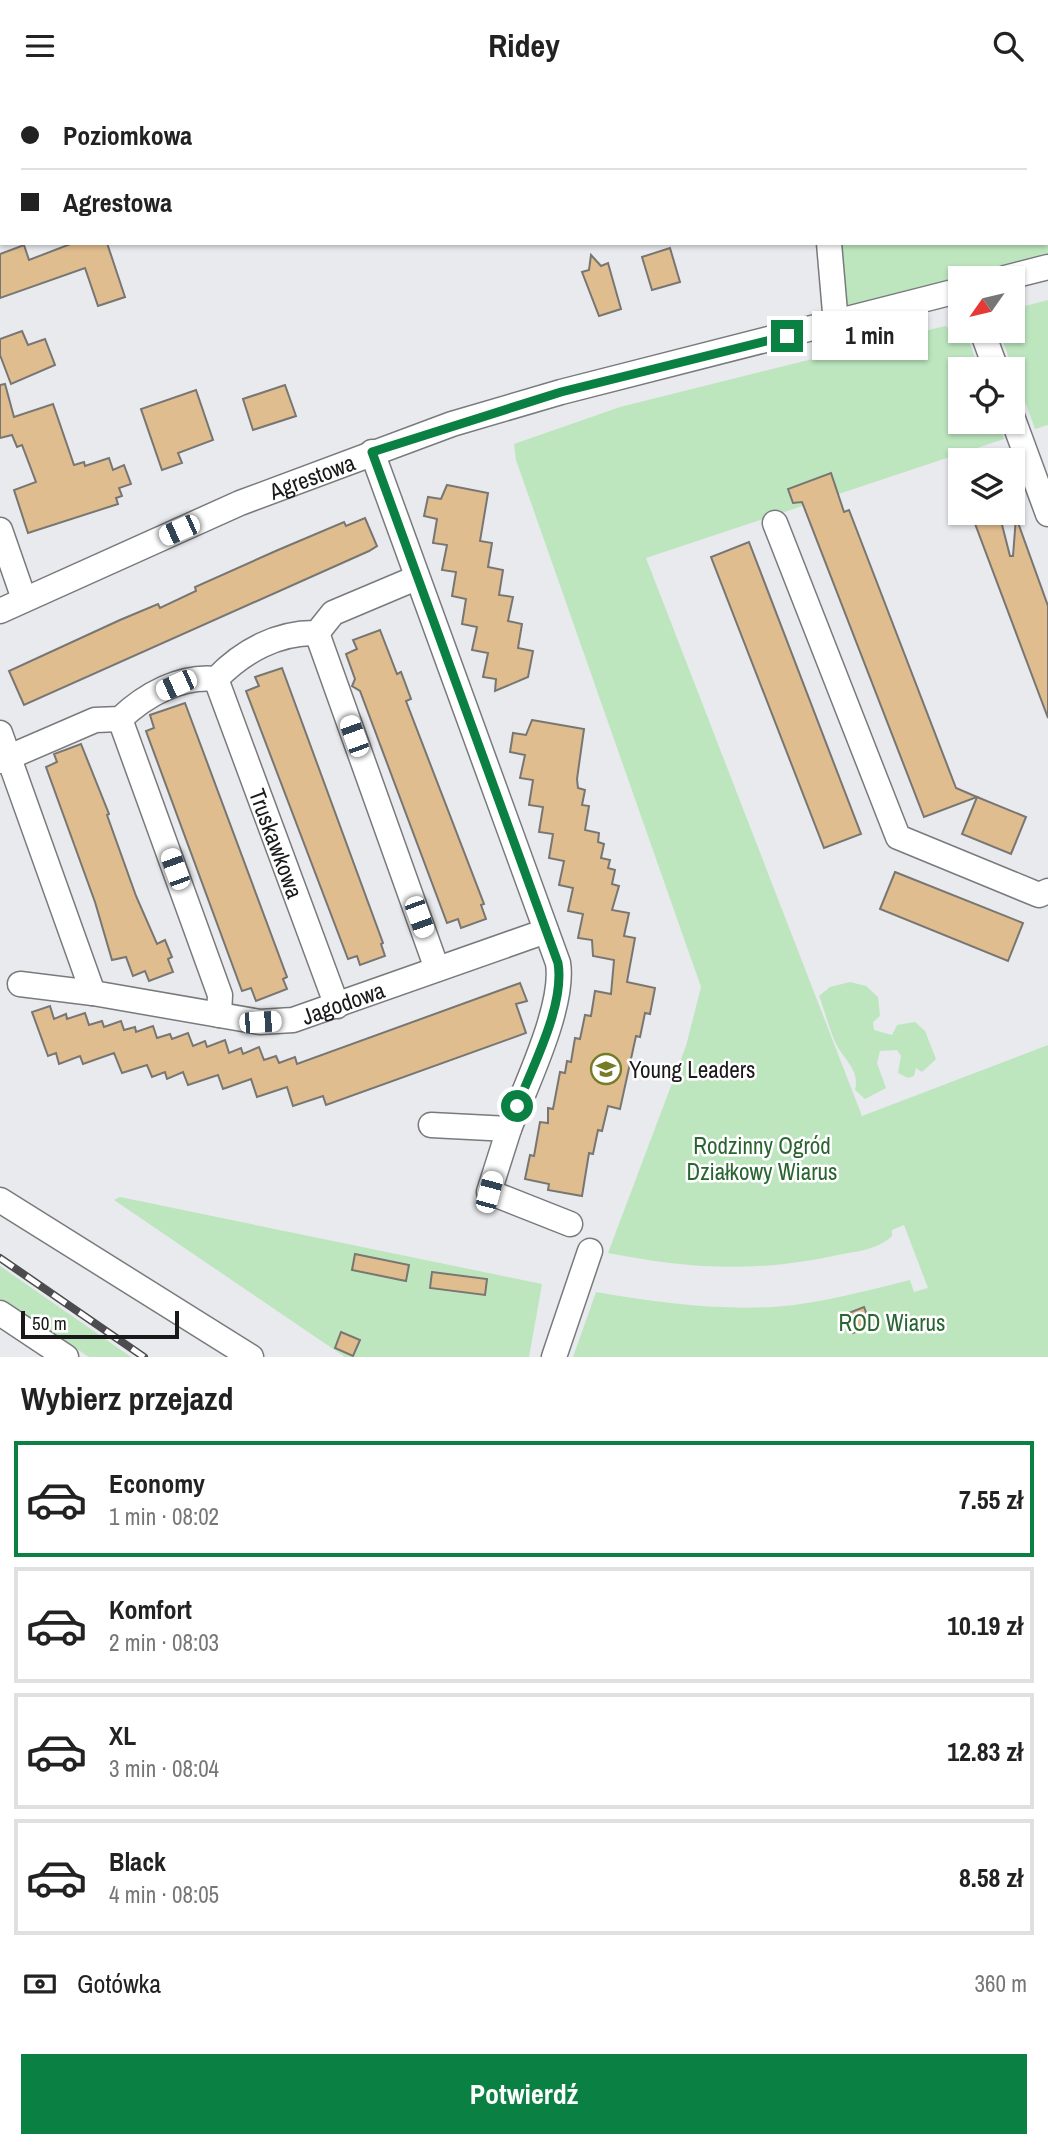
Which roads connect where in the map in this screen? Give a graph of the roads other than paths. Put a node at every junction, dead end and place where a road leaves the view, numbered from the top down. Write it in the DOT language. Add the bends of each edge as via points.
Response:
graph roads {
  1 [pos="829,245"];
  2 [pos="1048,267"];
  3 [pos="1026,273"];
  4 [pos="948,294"];
  5 [pos="836,324"];
  6 [pos="1019,434"];
  7 [pos="372,452"];
  8 [pos="1048,514"];
  9 [pos="775,523"];
  10 [pos="0,530"];
  11 [pos="416,578"];
  12 [pos="24,599"];
  13 [pos="0,611"];
  14 [pos="317,633"];
  15 [pos="216,679"];
  16 [pos="120,719"];
  17 [pos="0,733"];
  18 [pos="4,759"];
  19 [pos="1048,891"];
  20 [pos="546,931"];
  21 [pos="437,969"];
  22 [pos="20,984"];
  23 [pos="93,993"];
  24 [pos="337,1006"];
  25 [pos="219,1015"];
  26 [pos="431,1125"];
  27 [pos="509,1129"];
  28 [pos="0,1200"];
  29 [pos="570,1224"];
  30 [pos="590,1251"];
  31 [pos="0,1314"];
  32 [pos="66,1357"];
  33 [pos="251,1357"];
  34 [pos="554,1357"];
  1 -- 5 [label="street"];
  2 -- 3 [label="street"];
  4 -- 5 [label="street, Agrestowa"];
  5 -- 7 [label="street, Agrestowa" via="561,392"];
  6 -- 8 [label="street"];
  7 -- 11 [label="street"];
  7 -- 12 [label="street, Agrestowa"];
  9 -- 19 [label="street" via="898,837 1039,895"];
  10 -- 12 [label="street"];
  11 -- 14 [label="street" via="333,613"];
  11 -- 20 [label="street"];
  12 -- 13 [label="street, Agrestowa"];
  14 -- 15 [label="street" via="292,632 236,658"];
  14 -- 21 [label="street"];
  15 -- 16 [label="street" via="194,677 138,701"];
  15 -- 24 [label="street, Truskawkowa"];
  16 -- 18 [label="street" via="95,720"];
  16 -- 25 [label="street" via="220,995"];
  17 -- 18 [label="street"];
  18 -- 23 [label="street"];
  20 -- 21 [label="street, Jagodowa"];
  20 -- 27 [label="street" via="561,981"];
  21 -- 24 [label="street, Jagodowa"];
  22 -- 23 [label="street, Jagodowa"];
  23 -- 25 [label="street, Jagodowa"];
  24 -- 25 [label="street, Jagodowa" via="293,1020 260,1022"];
  26 -- 27 [label="street"];
  27 -- 29 [label="street" via="489,1192"];
  28 -- 33 [label="street"];
  30 -- 34 [label="street"];
  31 -- 32 [label="street"];
}
